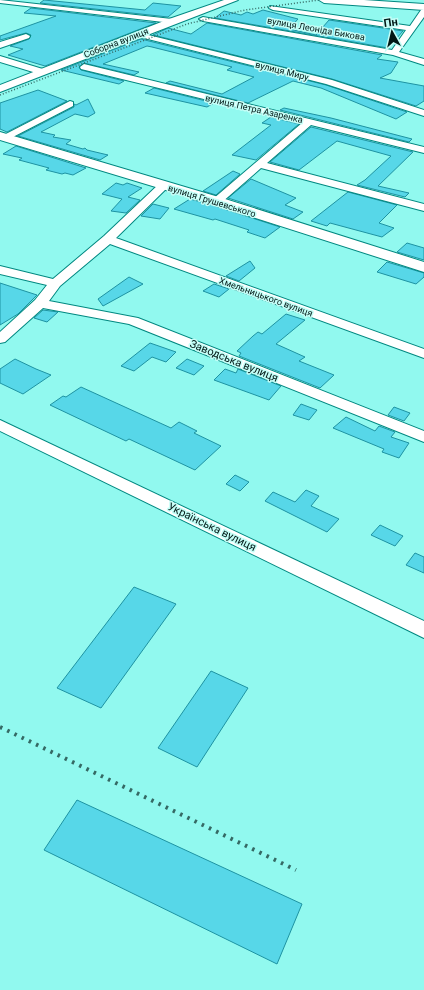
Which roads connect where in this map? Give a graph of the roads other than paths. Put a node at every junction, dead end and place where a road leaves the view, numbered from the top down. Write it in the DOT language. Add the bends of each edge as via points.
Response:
graph roads {
  1 [pos="233,0"];
  2 [pos="324,0"];
  3 [pos="0,1"];
  4 [pos="424,7"];
  5 [pos="273,8"];
  6 [pos="424,12"];
  7 [pos="203,19"];
  8 [pos="172,21"];
  9 [pos="413,29"];
  10 [pos="139,34"];
  11 [pos="26,36"];
  12 [pos="0,45"];
  13 [pos="394,53"];
  14 [pos="0,59"];
  15 [pos="424,62"];
  16 [pos="84,67"];
  17 [pos="43,72"];
  18 [pos="0,89"];
  19 [pos="70,104"];
  20 [pos="424,113"];
  21 [pos="309,122"];
  22 [pos="3,137"];
  23 [pos="424,150"];
  24 [pos="261,164"];
  25 [pos="163,186"];
  26 [pos="217,201"];
  27 [pos="424,208"];
  28 [pos="108,239"];
  29 [pos="424,267"];
  30 [pos="0,270"];
  31 [pos="55,283"];
  32 [pos="40,303"];
  33 [pos="0,339"];
  34 [pos="424,354"];
  35 [pos="0,425"];
  36 [pos="424,436"];
  37 [pos="424,630"];
  1 -- 8 [label="street, Соборна вулиця"];
  2 -- 4 [label="street"];
  3 -- 8 [label="street"];
  5 -- 9 [label="street"];
  6 -- 9 [label="street"];
  7 -- 13 [label="street, вулиця Леоніда Бикова"];
  8 -- 10 [label="street, Соборна вулиця"];
  9 -- 13 [label="street"];
  10 -- 17 [label="street, Соборна вулиця"];
  10 -- 20 [label="street, вулиця Миру" via="329,82"];
  11 -- 12 [label="street"];
  13 -- 15 [label="street, вулиця Леоніда Бикова"];
  14 -- 17 [label="street"];
  16 -- 21 [label="street, вулиця Петра Азаренка"];
  17 -- 18 [label="street, Соборна вулиця"];
  19 -- 22 [label="street"];
  21 -- 23 [label="street, вулиця Петра Азаренка"];
  21 -- 24 [label="street"];
  22 -- 25 [label="street, вулиця Грушевського"];
  24 -- 26 [label="street"];
  24 -- 27 [label="street"];
  25 -- 26 [label="street, вулиця Грушевського"];
  25 -- 28 [label="street"];
  26 -- 29 [label="street, вулиця Грушевського"];
  28 -- 31 [label="street"];
  28 -- 34 [label="street, Хмельницького вулиця"];
  30 -- 31 [label="street"];
  31 -- 32 [label="street"];
  32 -- 33 [label="street"];
  32 -- 36 [label="street, Заводська вулиця" via="133,321"];
  35 -- 37 [label="street, Українська вулиця"];
}
